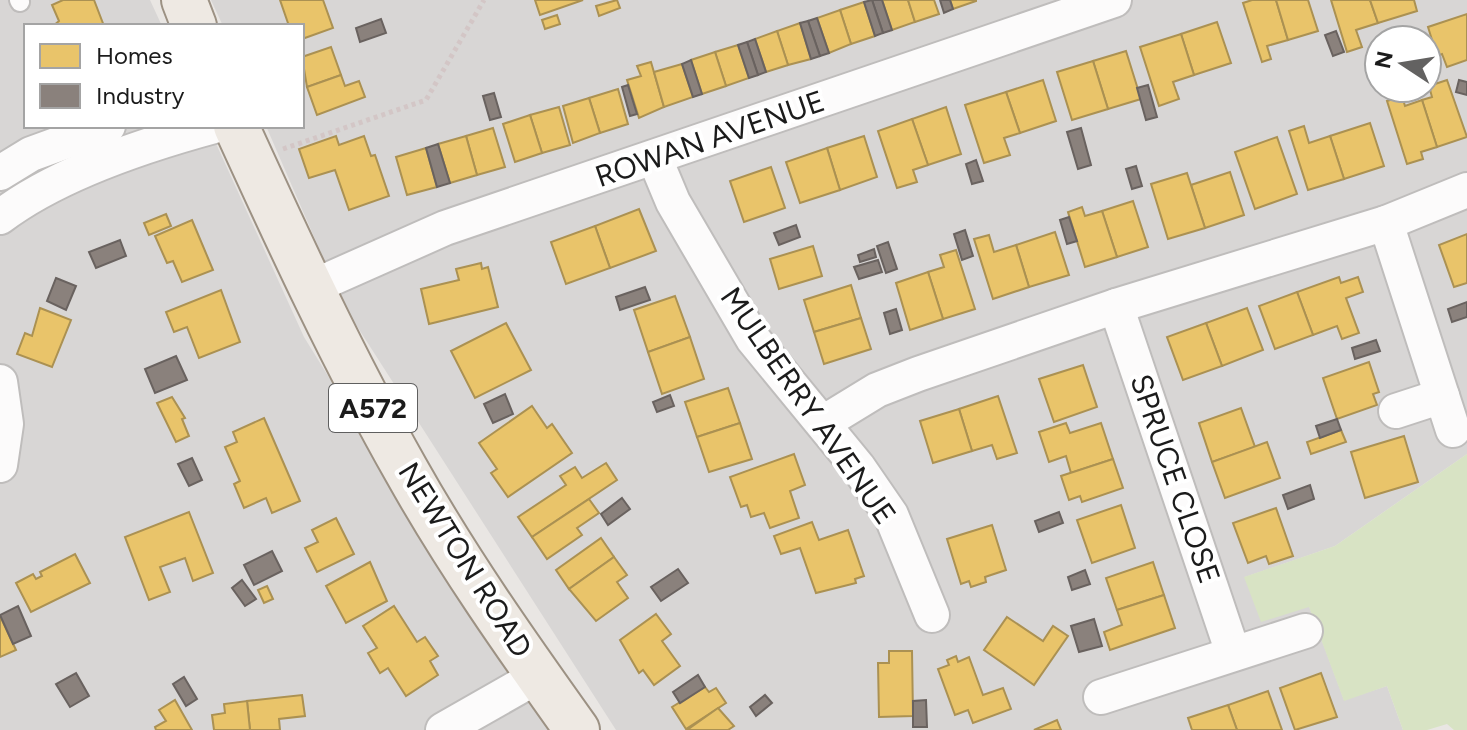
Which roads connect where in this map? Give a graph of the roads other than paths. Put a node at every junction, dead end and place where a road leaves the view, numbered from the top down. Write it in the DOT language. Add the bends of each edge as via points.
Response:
graph roads {
  1 [pos="184,0"];
  2 [pos="1114,0"];
  3 [pos="193,24"];
  4 [pos="102,128"];
  5 [pos="207,128"];
  6 [pos="243,143"];
  7 [pos="655,159"];
  8 [pos="0,173"];
  9 [pos="1467,190"];
  10 [pos="0,217"];
  11 [pos="1386,223"];
  12 [pos="310,288"];
  13 [pos="1116,306"];
  14 [pos="0,382"];
  15 [pos="1442,396"];
  16 [pos="1396,411"];
  17 [pos="823,423"];
  18 [pos="1453,430"];
  19 [pos="0,465"];
  20 [pos="932,615"];
  21 [pos="1305,631"];
  22 [pos="1233,653"];
  23 [pos="538,676"];
  24 [pos="1101,697"];
  25 [pos="443,730"];
  26 [pos="577,730"];
  1 -- 3 [label="main road"];
  2 -- 7 [label="street, ROWAN AVENUE"];
  4 -- 8 [label="street" via="31,154"];
  5 -- 10 [label="street" via="163,140 43,189"];
  6 -- 12 [label="main road, NEWTON ROAD / A572"];
  7 -- 12 [label="street, ROWAN AVENUE" via="445,228"];
  7 -- 17 [label="street, MULBERRY AVENUE" via="673,202 753,339"];
  9 -- 11 [label="street"];
  11 -- 13 [label="street"];
  11 -- 15 [label="street"];
  12 -- 23 [label="main road, NEWTON ROAD / A572" via="406,470"];
  13 -- 17 [label="street" via="890,385"];
  13 -- 22 [label="street, SPRUCE CLOSE"];
  14 -- 19 [label="street" via="6,424"];
  15 -- 16 [label="street"];
  15 -- 18 [label="street"];
  17 -- 20 [label="street, MULBERRY AVENUE" via="891,515"];
  21 -- 22 [label="street"];
  22 -- 24 [label="street"];
  23 -- 25 [label="street"];
  23 -- 26 [label="main road, NEWTON ROAD / A572"];
}
